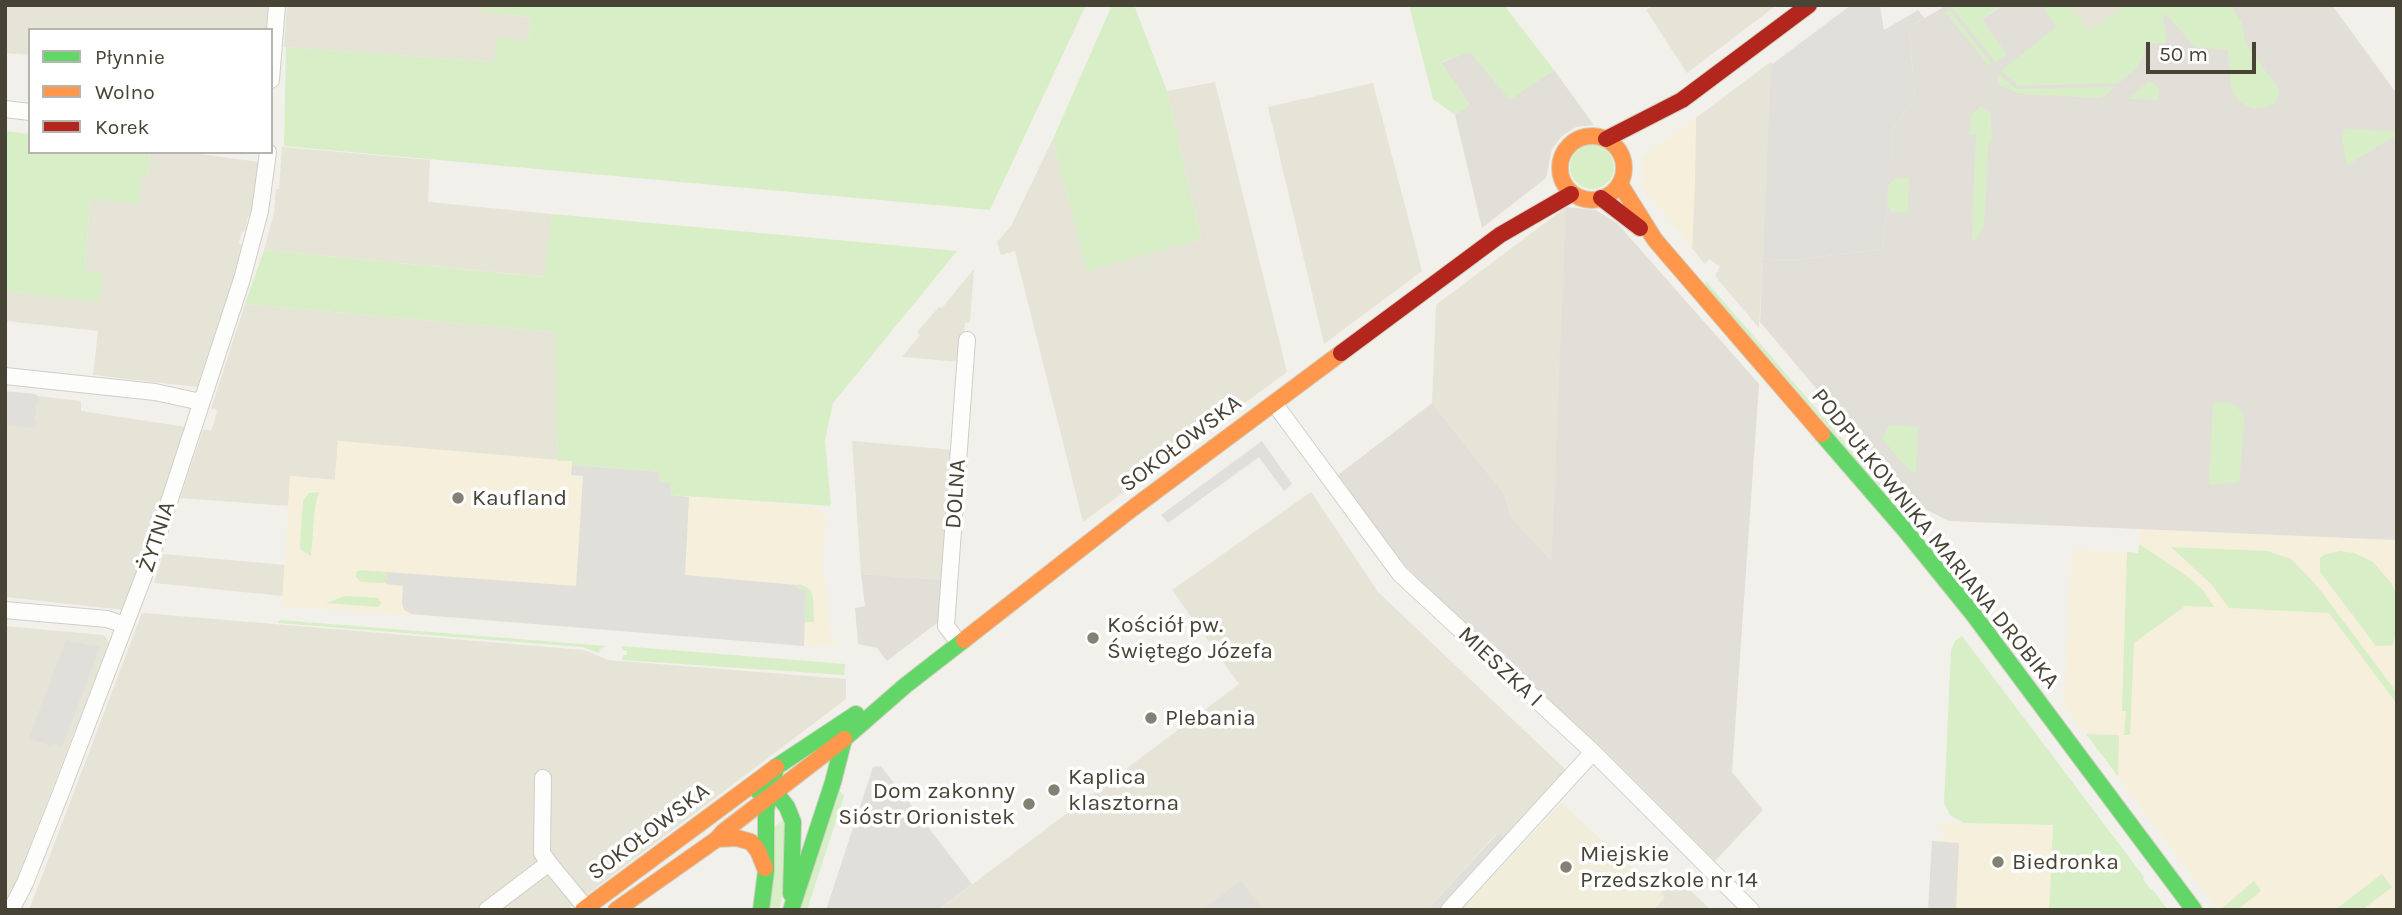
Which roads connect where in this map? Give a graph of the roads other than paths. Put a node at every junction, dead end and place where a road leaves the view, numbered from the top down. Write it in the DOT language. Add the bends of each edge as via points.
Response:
graph roads {
  1 [pos="277,5"];
  2 [pos="1809,5"];
  3 [pos="273,55"];
  4 [pos="1682,100"];
  5 [pos="5,109"];
  6 [pos="28,112"];
  7 [pos="1606,139"];
  8 [pos="1632,150"];
  9 [pos="268,154"];
  10 [pos="1561,175"];
  11 [pos="1620,184"];
  12 [pos="1571,194"];
  13 [pos="1601,198"];
  14 [pos="1500,235"];
  15 [pos="1655,240"];
  16 [pos="967,340"];
  17 [pos="5,376"];
  18 [pos="201,402"];
  19 [pos="1274,403"];
  20 [pos="5,610"];
  21 [pos="125,625"];
  22 [pos="959,643"];
  23 [pos="894,695"];
  24 [pos="844,739"];
  25 [pos="1593,752"];
  26 [pos="776,768"];
  27 [pos="543,778"];
  28 [pos="743,791"];
  29 [pos="770,794"];
  30 [pos="717,839"];
  31 [pos="549,863"];
  32 [pos="766,871"];
  33 [pos="11,900"];
  34 [pos="585,909"];
  35 [pos="487,910"];
  36 [pos="616,910"];
  37 [pos="761,910"];
  38 [pos="790,910"];
  39 [pos="1449,910"];
  40 [pos="1751,910"];
  41 [pos="2194,910"];
  1 -- 3 [label="street"];
  2 -- 4 [label="main road"];
  4 -- 7 [label="main road"];
  4 -- 8 [label="main road"];
  5 -- 6 [label="street"];
  7 -- 8 [label="main road"];
  7 -- 10 [label="main road" via="1590,136 1571,143 1562,156"];
  8 -- 11 [label="main road"];
  9 -- 18 [label="street, ŻYTNIA" via="260,211 242,279"];
  10 -- 12 [label="main road"];
  10 -- 14 [label="main road, SOKOŁOWSKA"];
  11 -- 13 [label="main road"];
  11 -- 15 [label="main road, PODPUŁKOWNIKA MARIANA DROBIKA"];
  12 -- 13 [label="main road" via="1588,200"];
  12 -- 14 [label="main road, SOKOŁOWSKA"];
  13 -- 15 [label="main road, PODPUŁKOWNIKA MARIANA DROBIKA"];
  14 -- 19 [label="main road, SOKOŁOWSKA"];
  15 -- 41 [label="main road, PODPUŁKOWNIKA MARIANA DROBIKA" via="1973,614"];
  16 -- 22 [label="street, DOLNA" via="946,626"];
  17 -- 18 [label="street"];
  18 -- 21 [label="street, ŻYTNIA"];
  19 -- 22 [label="main road, SOKOŁOWSKA"];
  19 -- 25 [label="street, MIESZKA I" via="1400,574"];
  20 -- 21 [label="street" via="107,619"];
  21 -- 33 [label="street, ŻYTNIA" via="62,790"];
  22 -- 23 [label="main road, SOKOŁOWSKA"];
  23 -- 24 [label="main road, SOKOŁOWSKA"];
  23 -- 26 [label="main road, SOKOŁOWSKA" via="849,717"];
  24 -- 29 [label="main road, SOKOŁOWSKA"];
  24 -- 38 [label="main road"];
  25 -- 39 [label="street"];
  25 -- 40 [label="street, MIESZKA I"];
  26 -- 28 [label="main road, SOKOŁOWSKA"];
  26 -- 29 [label="main road"];
  27 -- 31 [label="street" via="542,853"];
  28 -- 29 [label="main road, SOKOŁOWSKA"];
  28 -- 34 [label="main road, SOKOŁOWSKA"];
  29 -- 30 [label="main road, SOKOŁOWSKA"];
  29 -- 32 [label="main road"];
  29 -- 38 [label="main road" via="787,807 793,822"];
  30 -- 32 [label="main road" via="751,842"];
  30 -- 36 [label="main road, SOKOŁOWSKA"];
  31 -- 34 [label="street"];
  31 -- 35 [label="street"];
  32 -- 37 [label="main road"];
}
